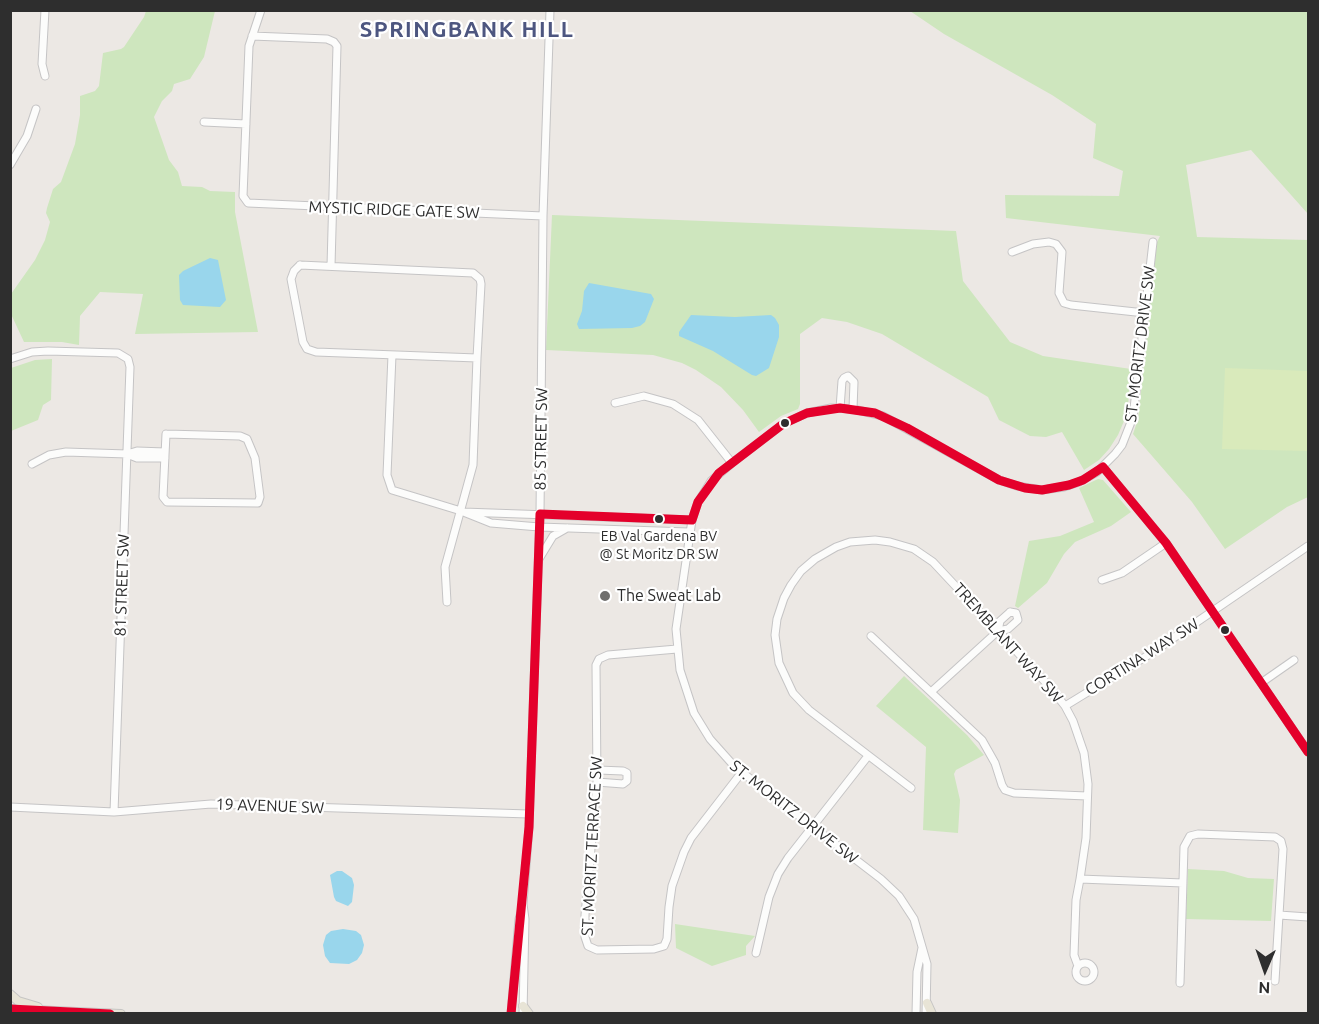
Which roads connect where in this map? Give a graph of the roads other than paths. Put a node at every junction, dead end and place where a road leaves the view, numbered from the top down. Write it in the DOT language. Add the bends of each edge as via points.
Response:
graph roads {
  1 [pos="45,10"];
  2 [pos="261,10"];
  3 [pos="550,10"];
  4 [pos="252,36"];
  5 [pos="45,76"];
  6 [pos="36,109"];
  7 [pos="204,122"];
  8 [pos="246,124"];
  9 [pos="11,161"];
  10 [pos="332,208"];
  11 [pos="543,216"];
  12 [pos="1153,242"];
  13 [pos="1012,252"];
  14 [pos="331,266"];
  15 [pos="1145,313"];
  16 [pos="392,355"];
  17 [pos="477,358"];
  18 [pos="10,359"];
  19 [pos="615,403"];
  20 [pos="840,408"];
  21 [pos="853,409"];
  22 [pos="127,454"];
  23 [pos="165,455"];
  24 [pos="732,463"];
  25 [pos="32,464"];
  26 [pos="1103,467"];
  27 [pos="461,512"];
  28 [pos="540,514"];
  29 [pos="692,520"];
  30 [pos="539,527"];
  31 [pos="567,528"];
  32 [pos="689,532"];
  33 [pos="1166,543"];
  34 [pos="1308,546"];
  35 [pos="538,562"];
  36 [pos="1102,579"];
  37 [pos="447,602"];
  38 [pos="1212,612"];
  39 [pos="998,631"];
  40 [pos="872,636"];
  41 [pos="677,649"];
  42 [pos="1294,660"];
  43 [pos="1261,683"];
  44 [pos="931,692"];
  45 [pos="1065,706"];
  46 [pos="1308,752"];
  47 [pos="868,756"];
  48 [pos="597,770"];
  49 [pos="742,772"];
  50 [pos="597,782"];
  51 [pos="911,788"];
  52 [pos="1088,796"];
  53 [pos="10,807"];
  54 [pos="114,812"];
  55 [pos="529,814"];
  56 [pos="813,826"];
  57 [pos="1080,879"];
  58 [pos="1183,883"];
  59 [pos="523,904"];
  60 [pos="1279,915"];
  61 [pos="1308,916"];
  62 [pos="922,948"];
  63 [pos="756,953"];
  64 [pos="1078,966"];
  65 [pos="1275,981"];
  66 [pos="1179,983"];
  67 [pos="10,994"];
  68 [pos="927,1003"];
  69 [pos="10,1009"];
  70 [pos="47,1010"];
  71 [pos="525,1011"];
  72 [pos="106,1013"];
  73 [pos="121,1014"];
  74 [pos="512,1014"];
  75 [pos="916,1014"];
  76 [pos="926,1014"];
  77 [pos="932,1014"];
  1 -- 5 [label="street"];
  2 -- 4 [label="street"];
  3 -- 11 [label="street, 85 STREET SW"];
  4 -- 8 [label="street"];
  4 -- 10 [label="street" via="327,39 337,46"];
  6 -- 9 [label="street" via="25,140"];
  7 -- 8 [label="street"];
  8 -- 10 [label="street, MYSTIC RIDGE GATE SW" via="245,201"];
  10 -- 11 [label="street, MYSTIC RIDGE GATE SW"];
  10 -- 14 [label="street"];
  11 -- 28 [label="street, 85 STREET SW"];
  12 -- 15 [label="street, ST. MORITZ DRIVE SW"];
  13 -- 15 [label="street" via="1033,244 1056,244 1062,252 1059,293 1064,303"];
  14 -- 16 [label="street" via="300,265 291,276 304,346 316,352"];
  14 -- 17 [label="street" via="476,274 481,284"];
  15 -- 26 [label="street, ST. MORITZ DRIVE SW" via="1133,417 1122,445"];
  16 -- 17 [label="street"];
  16 -- 27 [label="street" via="389,486 397,493"];
  17 -- 27 [label="street" via="473,465"];
  18 -- 22 [label="street, 81 STREET SW" via="48,351 118,353 128,359"];
  19 -- 24 [label="street" via="644,396 673,404 698,420"];
  20 -- 21 [label="street, ST. MORITZ DRIVE SW"];
  20 -- 21 [label="street" via="842,381 848,376 854,382"];
  20 -- 24 [label="street, ST. MORITZ DRIVE SW" via="796,417"];
  21 -- 26 [label="street, ST. MORITZ DRIVE SW" via="891,420 999,480 1017,486 1042,490 1064,487"];
  22 -- 23 [label="street" via="137,458"];
  22 -- 25 [label="street" via="57,453"];
  22 -- 54 [label="street, 81 STREET SW"];
  23 -- 23 [label="street" via="167,502 256,504 260,500 255,458 244,437 166,434"];
  24 -- 29 [label="street, ST. MORITZ DRIVE SW" via="711,481"];
  26 -- 33 [label="street"];
  27 -- 28 [label="street"];
  27 -- 30 [label="street" via="491,523"];
  27 -- 37 [label="street" via="445,567"];
  28 -- 29 [label="street"];
  28 -- 30 [label="street, 85 STREET SW"];
  29 -- 32 [label="street, ST. MORITZ DRIVE SW"];
  30 -- 31 [label="street"];
  30 -- 35 [label="street, 85 STREET SW"];
  31 -- 32 [label="street"];
  31 -- 35 [label="street" via="553,536"];
  32 -- 41 [label="street, ST. MORITZ DRIVE SW" via="676,629"];
  33 -- 36 [label="street" via="1122,573"];
  33 -- 38 [label="street"];
  34 -- 38 [label="street, CORTINA WAY SW"];
  35 -- 55 [label="street, 85 STREET SW"];
  38 -- 43 [label="street"];
  38 -- 45 [label="street, CORTINA WAY SW"];
  39 -- 44 [label="street"];
  39 -- 45 [label="street, TREMBLANT WAY SW"];
  39 -- 47 [label="street, TREMBLANT WAY SW" via="933,562 901,544 850,542 808,564 791,585 780,609 775,635 779,663 788,686 799,700"];
  40 -- 44 [label="street"];
  41 -- 48 [label="street, ST. MORITZ TERRACE SW" via="599,659"];
  41 -- 49 [label="street, ST. MORITZ DRIVE SW" via="684,689 694,713 717,748"];
  42 -- 43 [label="street"];
  43 -- 46 [label="street"];
  44 -- 52 [label="street" via="982,740 1005,790"];
  45 -- 52 [label="street, TREMBLANT WAY SW" via="1084,753"];
  47 -- 51 [label="street, TREMBLANT WAY SW"];
  47 -- 56 [label="street"];
  48 -- 50 [label="street, ST. MORITZ TERRACE SW"];
  48 -- 50 [label="street" via="623,771 627,780 623,784"];
  49 -- 50 [label="street, ST. MORITZ TERRACE SW" via="684,852 670,896 667,939 664,946 654,950 597,950 586,942"];
  49 -- 56 [label="street, ST. MORITZ DRIVE SW"];
  52 -- 57 [label="street, TREMBLANT WAY SW"];
  53 -- 54 [label="street, 19 AVENUE SW"];
  54 -- 55 [label="street, 19 AVENUE SW" via="212,804"];
  55 -- 59 [label="street, 85 STREET SW"];
  56 -- 62 [label="street, ST. MORITZ DRIVE SW" via="899,896 914,919"];
  56 -- 63 [label="street" via="773,885"];
  57 -- 58 [label="street"];
  57 -- 64 [label="street, TREMBLANT WAY SW" via="1074,955"];
  58 -- 60 [label="street" via="1184,847 1194,834 1275,837 1283,845"];
  58 -- 66 [label="street"];
  59 -- 71 [label="street, 85 STREET SW"];
  59 -- 74 [label="street, 85 STREET SW"];
  60 -- 61 [label="street"];
  60 -- 65 [label="street"];
  62 -- 68 [label="street, ST. MORITZ DRIVE SW" via="927,964"];
  62 -- 75 [label="street, ST. MORITZ DRIVE SW"];
  67 -- 70 [label="main road" via="18,1001"];
  68 -- 76 [label="street, ST. MORITZ DRIVE SW"];
  68 -- 77 [label="main road"];
  69 -- 70 [label="main road"];
  70 -- 72 [label="main road"];
  72 -- 73 [label="main road"];
}
